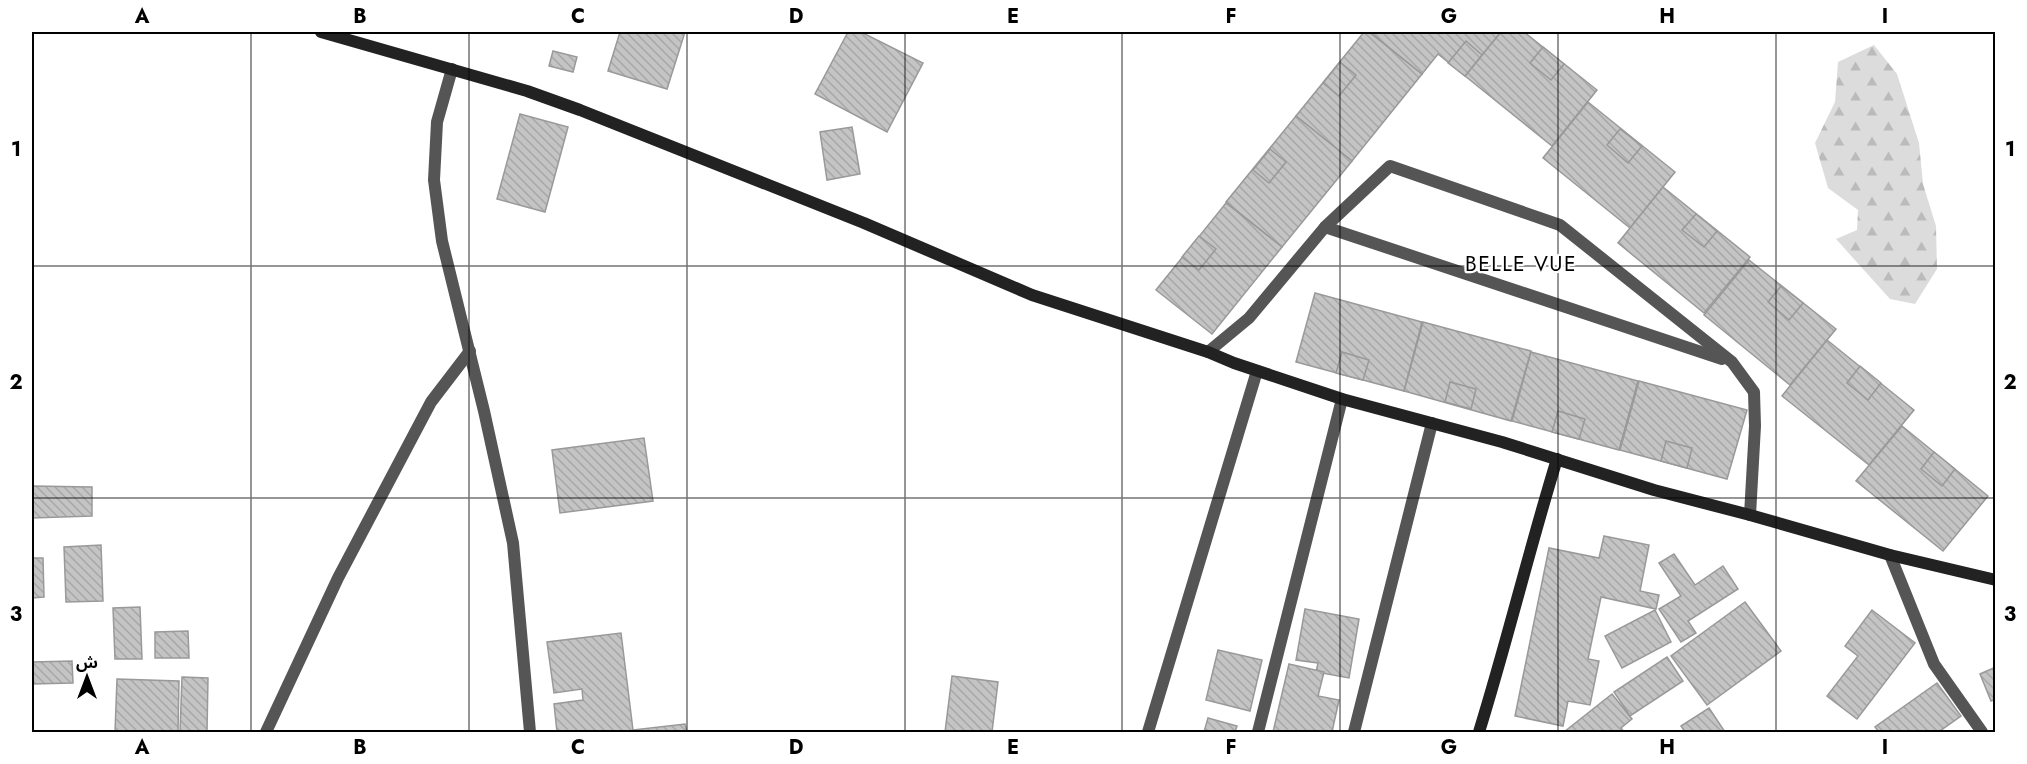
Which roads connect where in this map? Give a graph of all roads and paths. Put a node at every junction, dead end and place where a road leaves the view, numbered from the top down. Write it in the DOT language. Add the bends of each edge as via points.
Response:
graph roads {
  1 [pos="321,32"];
  2 [pos="452,69"];
  3 [pos="1324,227"];
  4 [pos="470,351"];
  5 [pos="1208,352"];
  6 [pos="1732,362"];
  7 [pos="1257,371"];
  8 [pos="1342,399"];
  9 [pos="1432,423"];
  10 [pos="1557,459"];
  11 [pos="1750,515"];
  12 [pos="1890,555"];
  13 [pos="1995,580"];
  14 [pos="266,732"];
  15 [pos="530,732"];
  16 [pos="1149,732"];
  17 [pos="1258,732"];
  18 [pos="1354,732"];
  19 [pos="1479,732"];
  20 [pos="1982,732"];
  1 -- 2 [label="main road"];
  2 -- 4 [label="street" via="437,122 434,180 442,241"];
  2 -- 5 [label="main road" via="538,95 671,145 1032,295"];
  3 -- 5 [label="street" via="1249,318"];
  3 -- 6 [label="street"];
  3 -- 6 [label="street" via="1390,165 1560,225"];
  4 -- 14 [label="street" via="431,402 338,578"];
  4 -- 15 [label="street" via="513,543"];
  5 -- 7 [label="main road"];
  6 -- 11 [label="street" via="1754,392"];
  7 -- 8 [label="main road"];
  7 -- 16 [label="street"];
  8 -- 9 [label="main road"];
  8 -- 17 [label="street"];
  9 -- 10 [label="main road"];
  9 -- 18 [label="street"];
  10 -- 11 [label="main road"];
  10 -- 19 [label="main road"];
  11 -- 12 [label="main road"];
  12 -- 13 [label="main road"];
  12 -- 20 [label="street" via="1934,664"];
}
